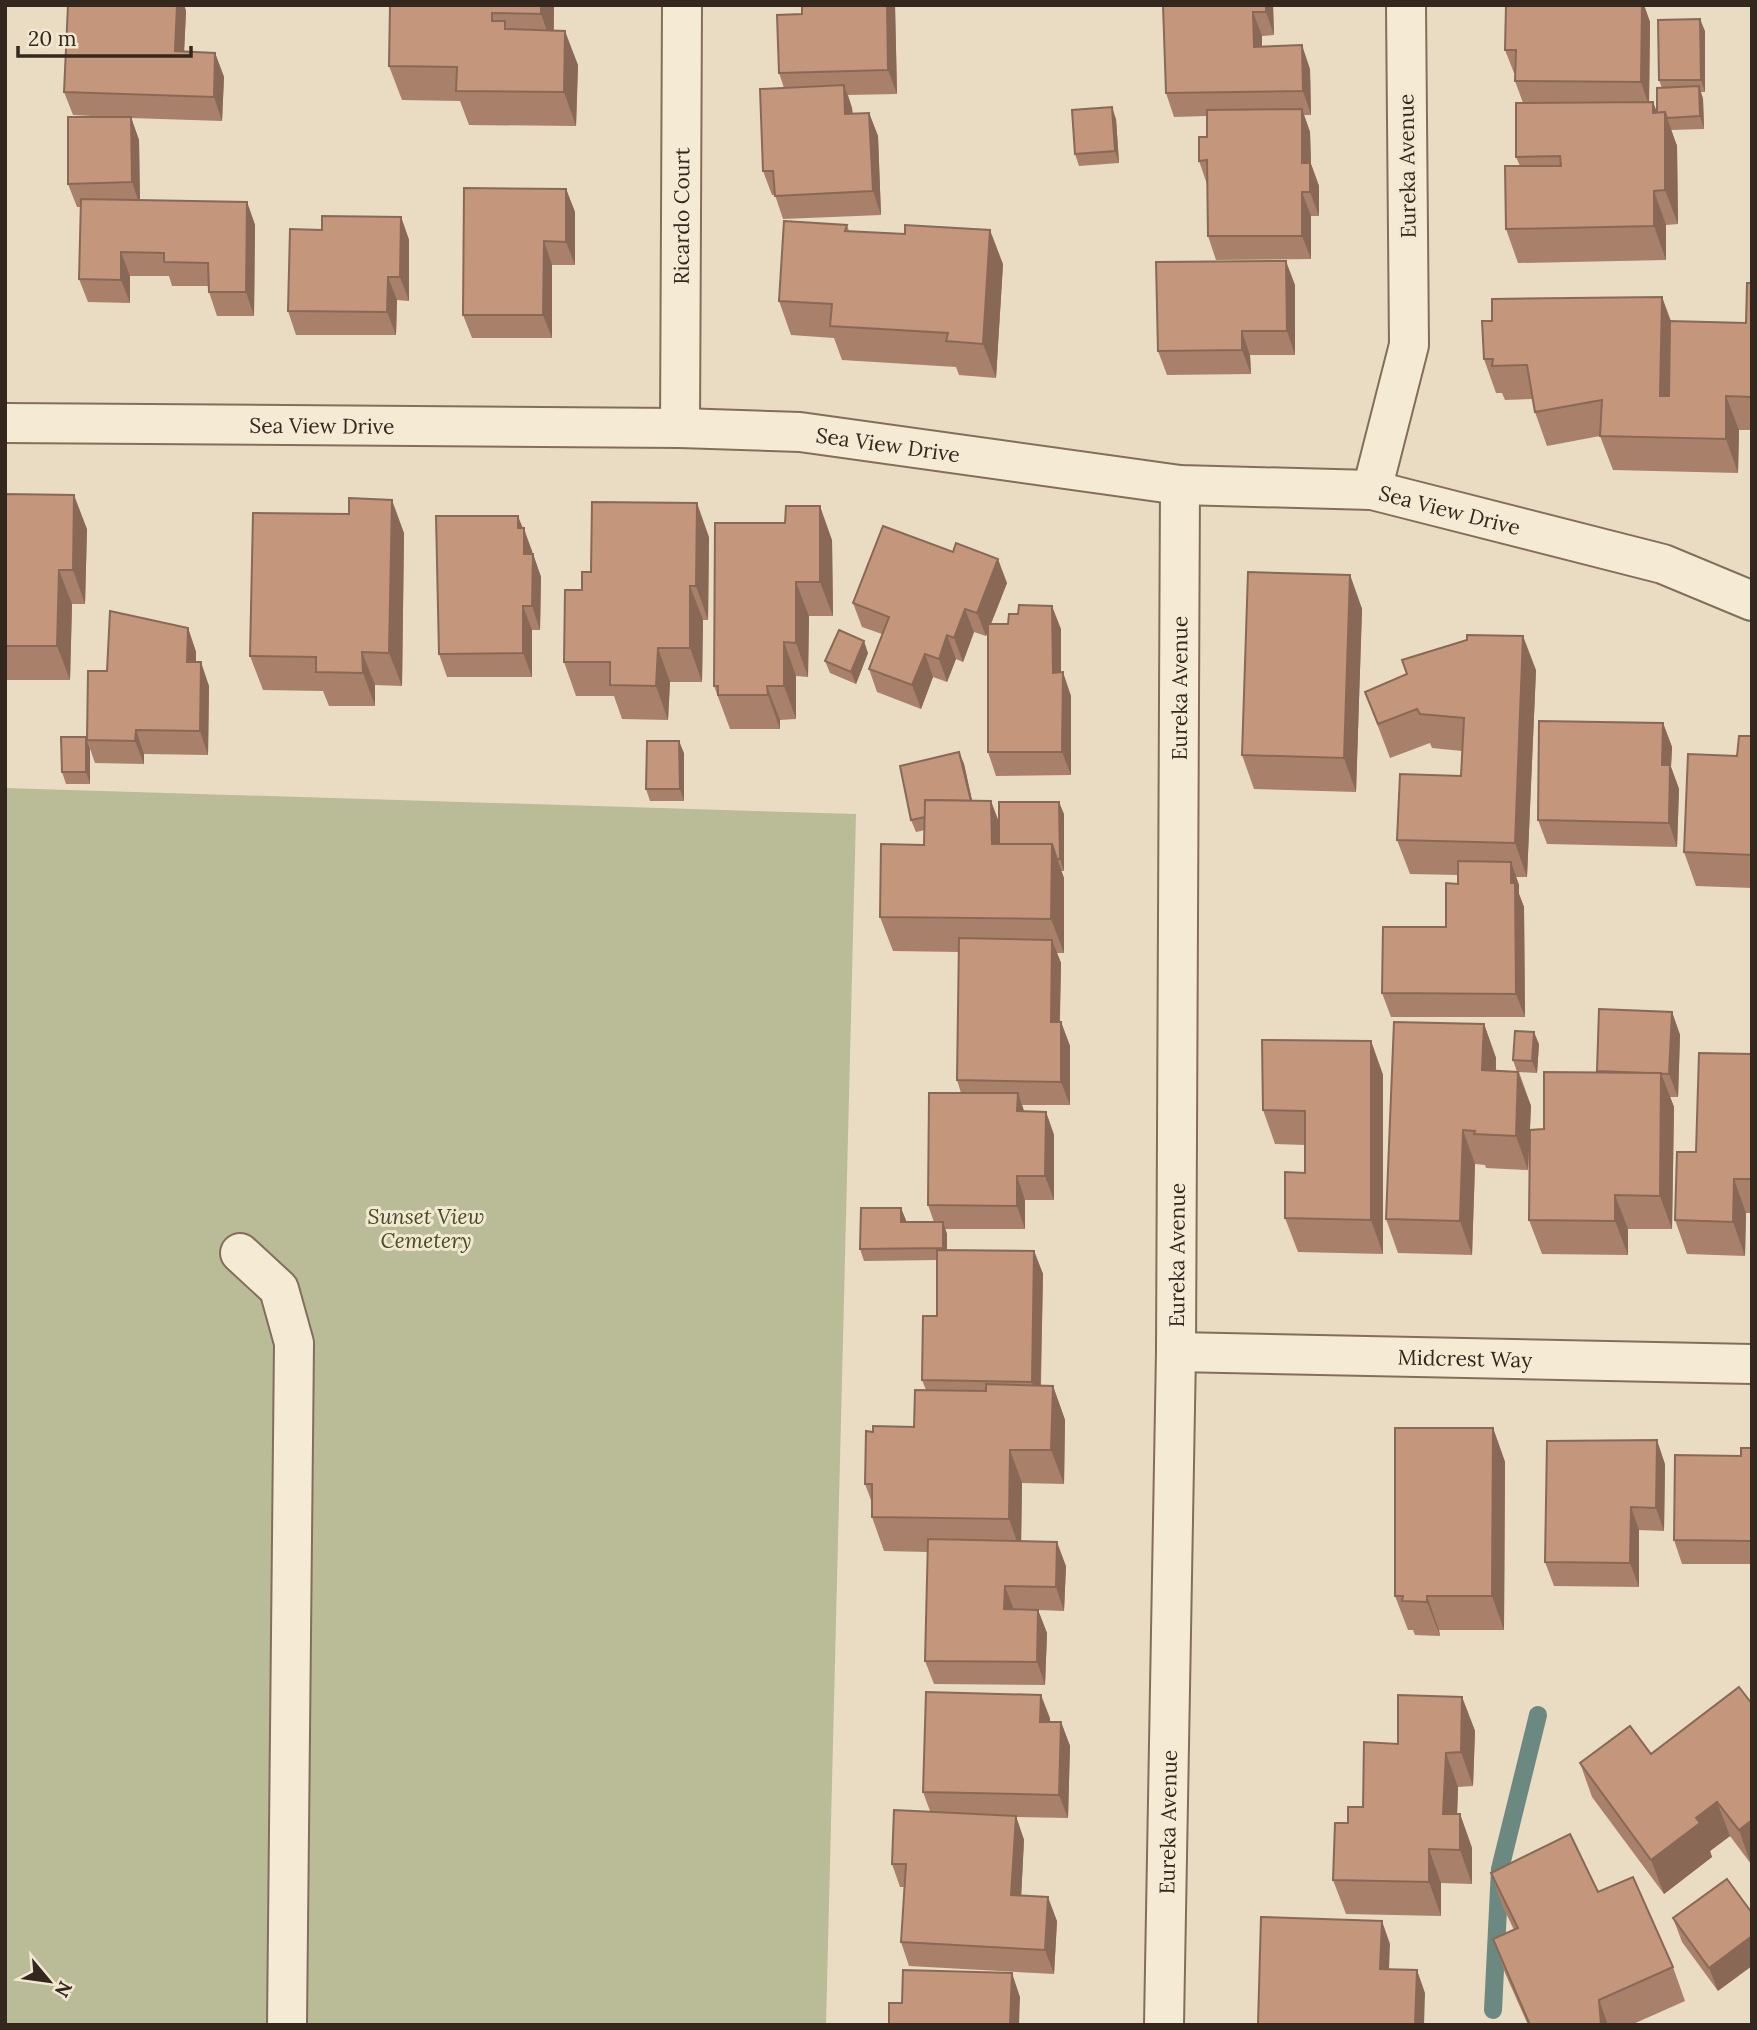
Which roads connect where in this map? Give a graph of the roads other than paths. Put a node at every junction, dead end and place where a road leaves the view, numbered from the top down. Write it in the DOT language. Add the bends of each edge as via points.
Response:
graph roads {
  1 [pos="682,5"];
  2 [pos="1406,5"];
  3 [pos="6,417"];
  4 [pos="680,428"];
  5 [pos="1180,485"];
  6 [pos="1371,490"];
  7 [pos="1752,601"];
  8 [pos="240,1253"];
  9 [pos="1176,1352"];
  10 [pos="1752,1364"];
  11 [pos="287,2025"];
  12 [pos="1164,2025"];
  1 -- 4 [label="street, Ricardo Court"];
  2 -- 6 [label="street, Eureka Avenue" via="1409,345"];
  3 -- 4 [label="street, Sea View Drive"];
  4 -- 5 [label="street, Sea View Drive" via="800,432"];
  5 -- 6 [label="street, Sea View Drive"];
  5 -- 9 [label="street, Eureka Avenue"];
  6 -- 7 [label="street, Sea View Drive" via="1663,564"];
  8 -- 11 [label="street" via="279,1289 294,1343"];
  9 -- 10 [label="street, Midcrest Way"];
  9 -- 12 [label="street, Eureka Avenue"];
}
